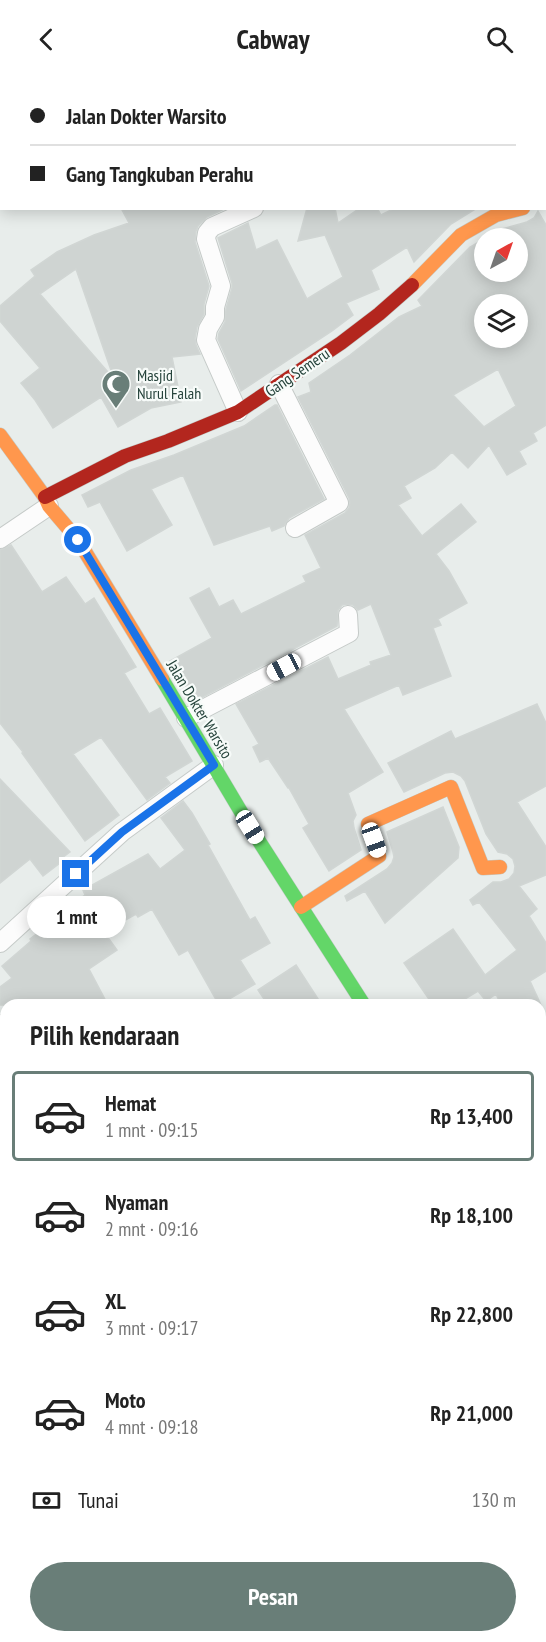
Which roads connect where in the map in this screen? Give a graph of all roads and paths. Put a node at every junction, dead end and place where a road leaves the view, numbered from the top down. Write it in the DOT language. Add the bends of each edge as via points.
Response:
graph roads {
  1 [pos="250,210"];
  2 [pos="515,210"];
  3 [pos="279,384"];
  4 [pos="238,412"];
  5 [pos="0,435"];
  6 [pos="47,501"];
  7 [pos="295,528"];
  8 [pos="0,539"];
  9 [pos="348,615"];
  10 [pos="186,718"];
  11 [pos="214,765"];
  12 [pos="500,867"];
  13 [pos="301,907"];
  14 [pos="1,941"];
  15 [pos="360,999"];
  1 -- 4 [label="street" via="212,227 206,239 221,286 206,340"];
  2 -- 3 [label="street, Gang Semeru" via="496,215 461,235 379,314"];
  3 -- 4 [label="street, Gang Semeru"];
  3 -- 7 [label="street" via="339,503"];
  4 -- 6 [label="street, Gang Semeru" via="125,456"];
  5 -- 6 [label="street, Jalan Dokter Warsito"];
  6 -- 8 [label="street"];
  6 -- 10 [label="street, Jalan Dokter Warsito" via="78,540"];
  9 -- 10 [label="street" via="349,633"];
  10 -- 11 [label="street, Jalan Dokter Warsito"];
  11 -- 13 [label="street, Jalan Dokter Warsito"];
  11 -- 14 [label="street" via="122,832"];
  12 -- 13 [label="street" via="483,868 451,787 368,824 379,856"];
  13 -- 15 [label="street, Jalan Dokter Warsito"];
}
